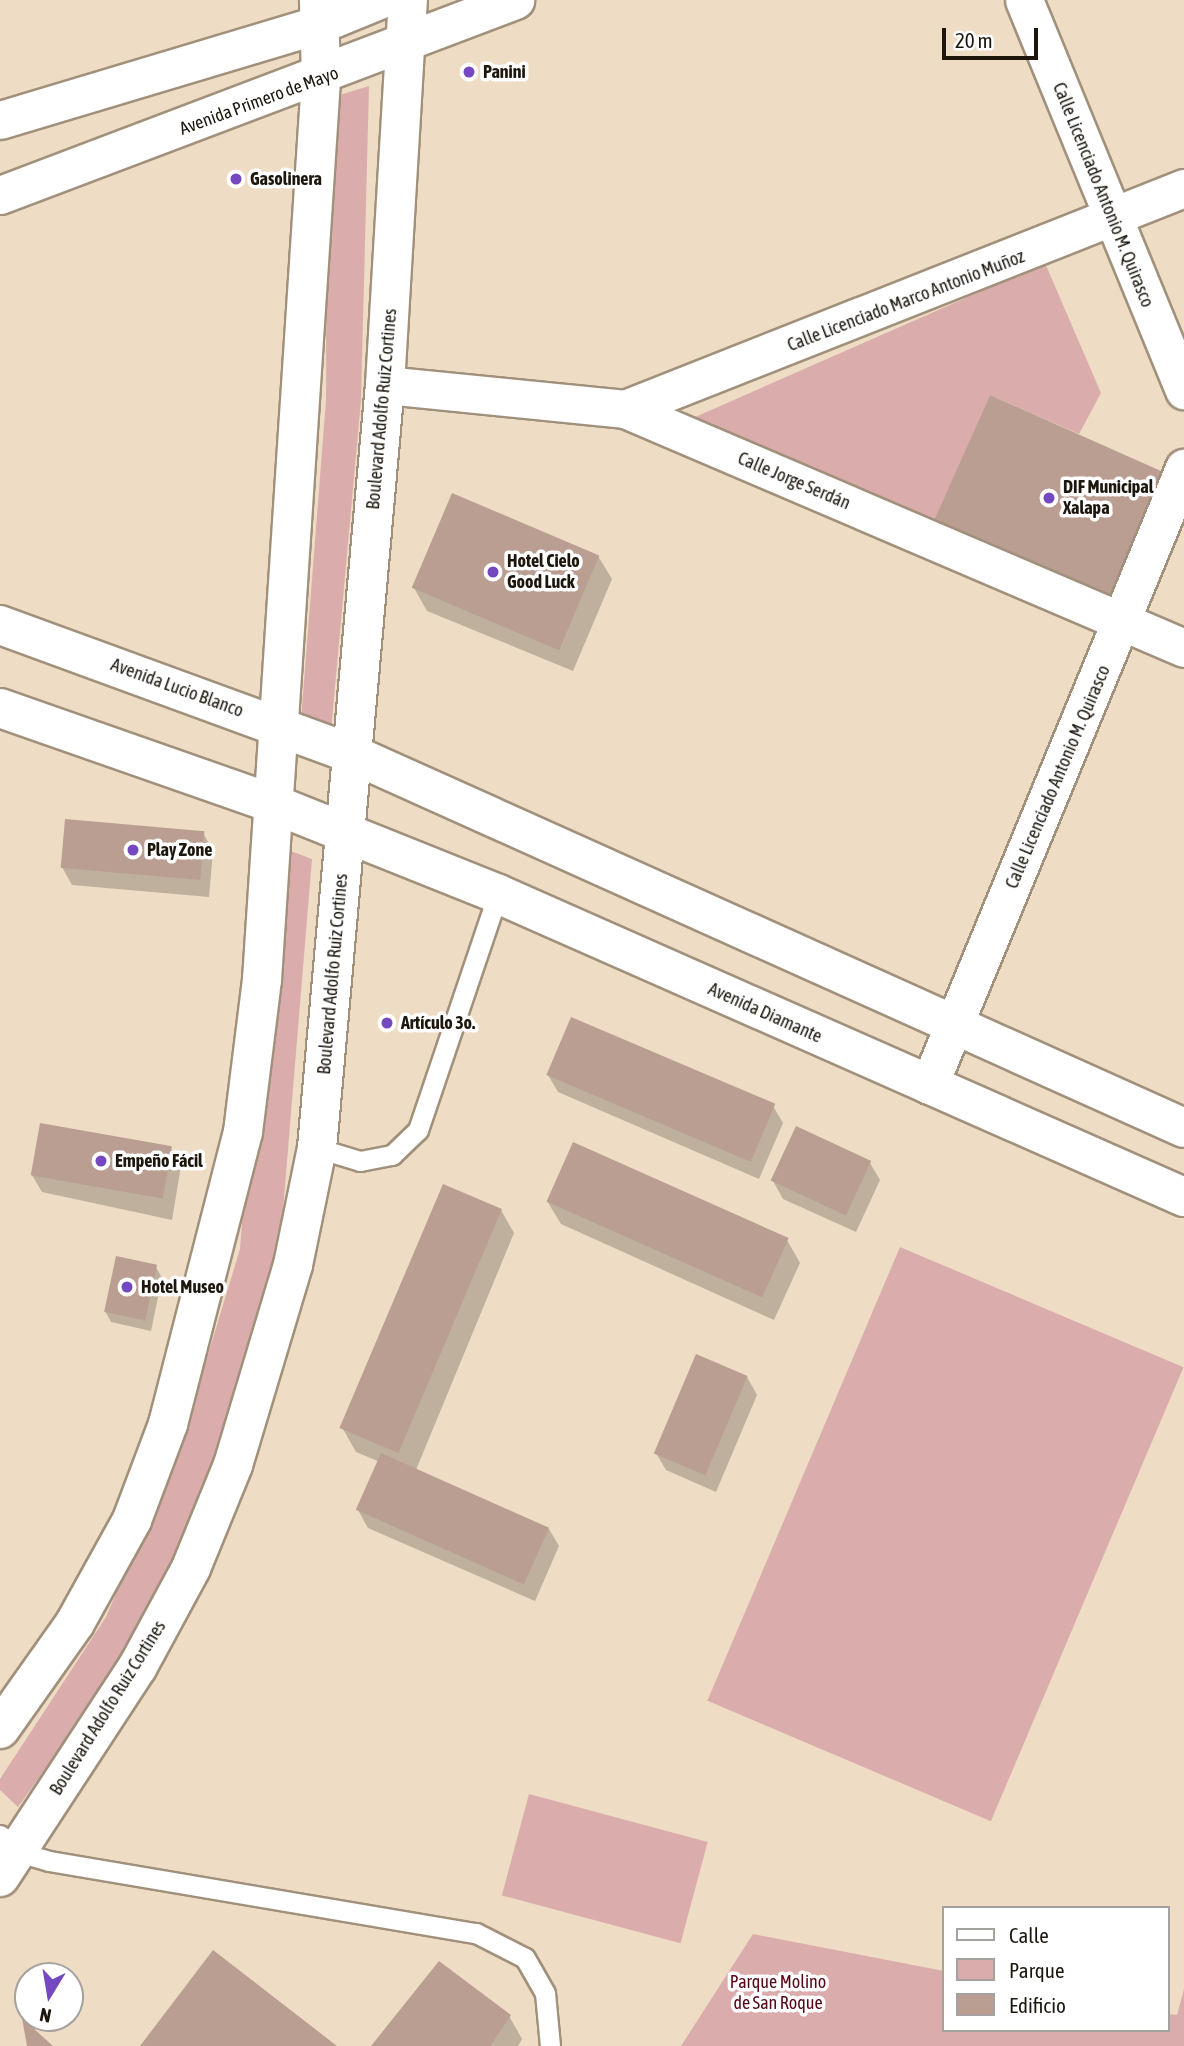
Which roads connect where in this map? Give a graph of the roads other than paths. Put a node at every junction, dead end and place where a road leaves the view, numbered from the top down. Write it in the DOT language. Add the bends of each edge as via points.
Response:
graph roads {
  1 [pos="379,0"];
  2 [pos="408,0"];
  3 [pos="515,0"];
  4 [pos="1024,0"];
  5 [pos="320,12"];
  6 [pos="409,42"];
  7 [pos="321,79"];
  8 [pos="0,120"];
  9 [pos="1184,188"];
  10 [pos="0,195"];
  11 [pos="1112,221"];
  12 [pos="385,385"];
  13 [pos="1184,390"];
  14 [pos="625,409"];
  15 [pos="1184,468"];
  16 [pos="1125,621"];
  17 [pos="0,625"];
  18 [pos="1184,648"];
  19 [pos="0,708"];
  20 [pos="278,725"];
  21 [pos="352,754"];
  22 [pos="271,803"];
  23 [pos="345,832"];
  24 [pos="498,894"];
  25 [pos="952,1027"];
  26 [pos="929,1085"];
  27 [pos="1184,1128"];
  28 [pos="317,1148"];
  29 [pos="1184,1197"];
  30 [pos="0,1729"];
  31 [pos="6,1855"];
  32 [pos="550,2046"];
  1 -- 5 [label="street"];
  2 -- 6 [label="main road, Boulevard Adolfo Ruiz Cortines"];
  3 -- 6 [label="street, Avenida Primero de Mayo"];
  4 -- 11 [label="street, Calle Licenciado Antonio M. Quirasco"];
  5 -- 7 [label="main road"];
  5 -- 8 [label="street"];
  6 -- 7 [label="street, Avenida Primero de Mayo"];
  6 -- 12 [label="main road, Boulevard Adolfo Ruiz Cortines"];
  7 -- 10 [label="street, Avenida Primero de Mayo"];
  7 -- 20 [label="main road"];
  9 -- 11 [label="street, Calle Licenciado Marco Antonio Muñoz"];
  11 -- 13 [label="street, Calle Licenciado Antonio M. Quirasco"];
  11 -- 14 [label="street, Calle Licenciado Marco Antonio Muñoz"];
  12 -- 14 [label="street, Calle Jorge Serdán"];
  12 -- 21 [label="main road, Boulevard Adolfo Ruiz Cortines"];
  14 -- 16 [label="street, Calle Jorge Serdán"];
  15 -- 16 [label="street, Calle Licenciado Antonio M. Quirasco"];
  16 -- 18 [label="street, Calle Jorge Serdán"];
  16 -- 25 [label="street, Calle Licenciado Antonio M. Quirasco"];
  17 -- 20 [label="main road, Avenida Lucio Blanco"];
  19 -- 22 [label="main road"];
  20 -- 21 [label="main road, Avenida Lucio Blanco"];
  20 -- 22 [label="main road"];
  21 -- 23 [label="main road, Boulevard Adolfo Ruiz Cortines"];
  21 -- 25 [label="main road"];
  22 -- 23 [label="main road"];
  22 -- 30 [label="main road" via="262,979 243,1132 168,1424 132,1520 75,1623"];
  23 -- 24 [label="main road, Avenida Diamante"];
  23 -- 28 [label="main road, Boulevard Adolfo Ruiz Cortines"];
  24 -- 26 [label="main road, Avenida Diamante"];
  24 -- 28 [label="lane" via="418,1130 392,1155 359,1161"];
  25 -- 26 [label="street, Calle Licenciado Antonio M. Quirasco"];
  25 -- 27 [label="main road"];
  26 -- 29 [label="main road, Avenida Diamante"];
  28 -- 31 [label="main road, Boulevard Adolfo Ruiz Cortines" via="293,1265 237,1451 191,1568 137,1668"];
  31 -- 32 [label="lane" via="476,1933 525,1958 545,1993"];
}
